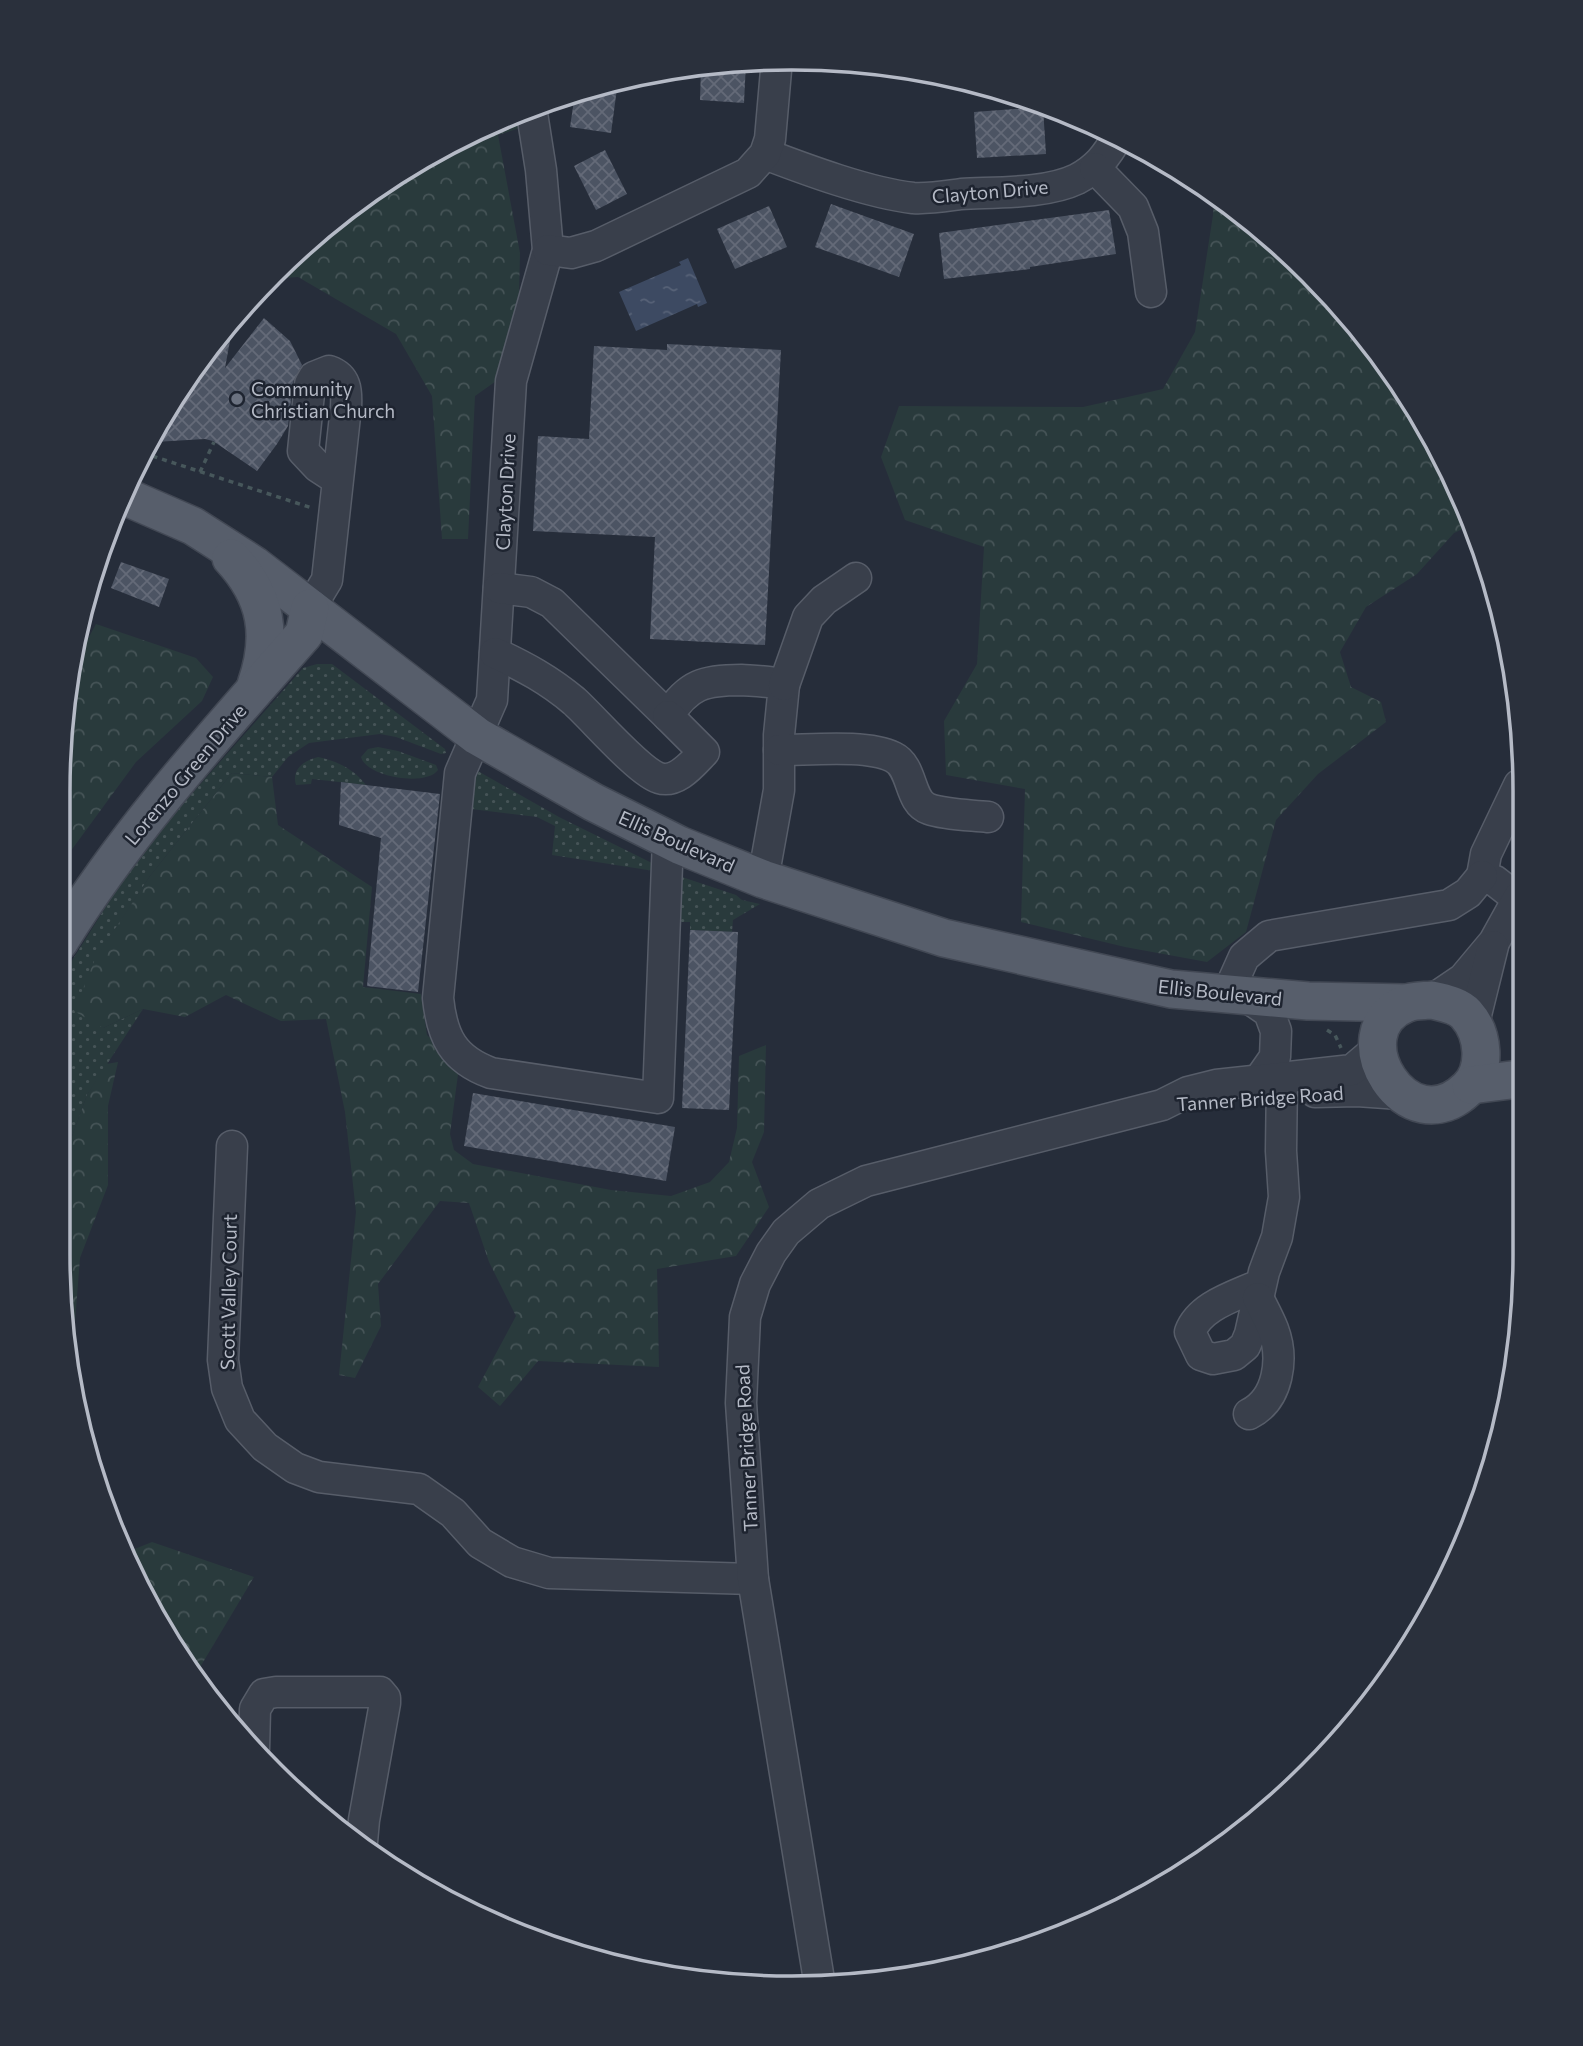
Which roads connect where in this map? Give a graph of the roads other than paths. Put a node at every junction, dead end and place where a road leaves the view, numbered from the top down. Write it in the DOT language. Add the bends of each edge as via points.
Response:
graph roads {
  1 [pos="775,71"];
  2 [pos="533,118"];
  3 [pos="1113,145"];
  4 [pos="765,153"];
  5 [pos="1095,168"];
  6 [pos="548,250"];
  7 [pos="1150,292"];
  8 [pos="338,480"];
  9 [pos="132,499"];
  10 [pos="193,526"];
  11 [pos="856,578"];
  12 [pos="499,588"];
  13 [pos="310,608"];
  14 [pos="495,653"];
  15 [pos="784,685"];
  16 [pos="239,708"];
  17 [pos="668,716"];
  18 [pos="477,736"];
  19 [pos="779,750"];
  20 [pos="1513,798"];
  21 [pos="988,817"];
  22 [pos="668,839"];
  23 [pos="1482,876"];
  24 [pos="763,878"];
  25 [pos="1513,894"];
  26 [pos="1513,907"];
  27 [pos="70,924"];
  28 [pos="1494,942"];
  29 [pos="1237,996"];
  30 [pos="1308,1001"];
  31 [pos="1419,1001"];
  32 [pos="1476,1034"];
  33 [pos="1378,1048"];
  34 [pos="1513,1057"];
  35 [pos="1513,1080"];
  36 [pos="1274,1084"];
  37 [pos="1471,1085"];
  38 [pos="1400,1094"];
  39 [pos="232,1146"];
  40 [pos="1249,1414"];
  41 [pos="753,1579"];
  42 [pos="254,1736"];
  43 [pos="363,1834"];
  44 [pos="818,1975"];
  1 -- 4 [label="street"];
  2 -- 6 [label="street, Clayton Drive"];
  3 -- 5 [label="street, Clayton Drive"];
  4 -- 5 [label="street, Clayton Drive" via="875,190 915,198 1047,187 1075,180"];
  4 -- 6 [label="street" via="748,173 596,246 570,253"];
  5 -- 7 [label="street" via="1133,207 1143,232"];
  6 -- 12 [label="street, Clayton Drive" via="511,381"];
  8 -- 13 [label="street" via="327,580"];
  9 -- 10 [label="main road, Ellis Boulevard"];
  10 -- 13 [label="main road, Ellis Boulevard"];
  10 -- 16 [label="main road" via="233,561 254,591 264,617 267,640 261,671"];
  11 -- 15 [label="street" via="808,617"];
  12 -- 14 [label="street, Clayton Drive"];
  12 -- 17 [label="street" via="531,592 552,603"];
  13 -- 16 [label="main road, Lorenzo Green Drive" via="304,634"];
  13 -- 18 [label="main road, Ellis Boulevard"];
  14 -- 17 [label="street" via="537,673 574,701 660,779 678,776 704,752"];
  14 -- 18 [label="street, Clayton Drive" via="492,700"];
  15 -- 17 [label="street" via="714,680 694,687"];
  15 -- 19 [label="street"];
  16 -- 27 [label="main road, Lorenzo Green Drive" via="130,838"];
  18 -- 22 [label="main road, Ellis Boulevard"];
  18 -- 22 [label="street, Clayton Drive" via="460,773 438,998 440,1021 449,1041 474,1067 658,1098"];
  19 -- 21 [label="street" via="866,750 895,757 927,809"];
  19 -- 24 [label="street" via="779,790"];
  20 -- 23 [label="street" via="1486,854"];
  22 -- 24 [label="main road, Ellis Boulevard"];
  23 -- 25 [label="street"];
  23 -- 29 [label="street" via="1468,893 1449,905 1269,936 1244,957"];
  24 -- 29 [label="main road, Ellis Boulevard" via="944,938 1171,989"];
  26 -- 28 [label="street"];
  28 -- 31 [label="street" via="1462,979"];
  28 -- 32 [label="street"];
  29 -- 30 [label="main road, Ellis Boulevard"];
  29 -- 36 [label="street" via="1269,1012 1276,1031"];
  30 -- 31 [label="main road, Ellis Boulevard"];
  30 -- 33 [label="main road, Ellis Boulevard" via="1354,1025"];
  31 -- 32 [label="main road" via="1452,1005 1466,1014"];
  31 -- 33 [label="main road" via="1391,1012"];
  32 -- 34 [label="main road"];
  32 -- 37 [label="main road" via="1481,1056"];
  33 -- 36 [label="street, Tanner Bridge Road" via="1352,1070"];
  33 -- 38 [label="main road" via="1379,1061"];
  35 -- 37 [label="main road"];
  36 -- 38 [label="street, Tanner Bridge Road"];
  36 -- 40 [label="street" via="1284,1196 1277,1237 1259,1291 1274,1331 1278,1367 1268,1399"];
  36 -- 41 [label="street, Tanner Bridge Road" via="1216,1085 1162,1105 866,1181 819,1204 786,1232 755,1284 745,1317 741,1403"];
  37 -- 38 [label="main road" via="1460,1096 1438,1103 1413,1101"];
  39 -- 41 [label="street, Scott Valley Court" via="223,1360 227,1388 240,1420 265,1447 318,1478 419,1489 453,1513 480,1543 512,1562 549,1573"];
  41 -- 44 [label="street, Tanner Bridge Road"];
  42 -- 43 [label="street" via="255,1709 264,1695 380,1692 385,1703"];
}
